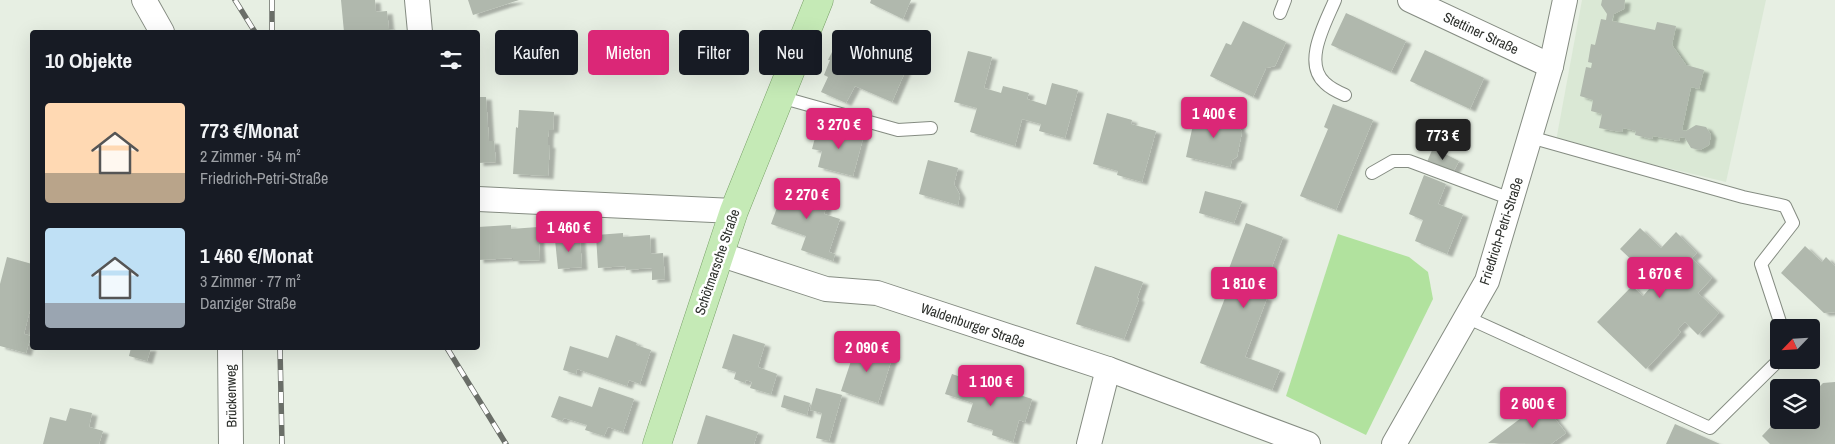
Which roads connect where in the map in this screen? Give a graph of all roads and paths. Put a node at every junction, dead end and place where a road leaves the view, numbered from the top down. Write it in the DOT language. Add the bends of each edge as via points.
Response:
graph roads {
  1 [pos="144,0"];
  2 [pos="417,0"];
  3 [pos="820,0"];
  4 [pos="1285,0"];
  5 [pos="1334,0"];
  6 [pos="1410,0"];
  7 [pos="1565,0"];
  8 [pos="1280,12"];
  9 [pos="161,30"];
  10 [pos="420,30"];
  11 [pos="1551,66"];
  12 [pos="1345,95"];
  13 [pos="780,97"];
  14 [pos="931,128"];
  15 [pos="1530,138"];
  16 [pos="1372,173"];
  17 [pos="480,199"];
  18 [pos="1511,199"];
  19 [pos="734,211"];
  20 [pos="719,254"];
  21 [pos="1466,317"];
  22 [pos="1779,319"];
  23 [pos="230,350"];
  24 [pos="1770,369"];
  25 [pos="1108,370"];
  26 [pos="231,444"];
  27 [pos="657,444"];
  28 [pos="1089,444"];
  29 [pos="1308,444"];
  30 [pos="1394,444"];
  1 -- 9 [label="street"];
  2 -- 10 [label="street"];
  3 -- 13 [label="main road, Schötmarsche Straße"];
  4 -- 8 [label="lane"];
  5 -- 12 [label="lane" via="1314,54 1318,74 1324,83"];
  6 -- 11 [label="street, Stettiner Straße"];
  7 -- 11 [label="street, Friedrich-Petri-Straße"];
  11 -- 15 [label="street, Friedrich-Petri-Straße"];
  13 -- 14 [label="lane" via="898,130"];
  13 -- 19 [label="main road, Schötmarsche Straße"];
  15 -- 18 [label="street, Friedrich-Petri-Straße"];
  15 -- 22 [label="lane" via="1785,206 1793,223 1761,264"];
  16 -- 18 [label="lane" via="1394,161 1409,161"];
  17 -- 19 [label="street"];
  18 -- 21 [label="street, Friedrich-Petri-Straße" via="1487,281"];
  19 -- 20 [label="main road, Schötmarsche Straße"];
  20 -- 25 [label="street, Waldenburger Straße" via="826,289 877,293"];
  20 -- 27 [label="main road, Schötmarsche Straße"];
  21 -- 24 [label="lane" via="1710,428"];
  21 -- 30 [label="street, Friedrich-Petri-Straße"];
  23 -- 26 [label="street, Brückenweg"];
  25 -- 28 [label="street"];
  25 -- 29 [label="street, Waldenburger Straße"];
}
